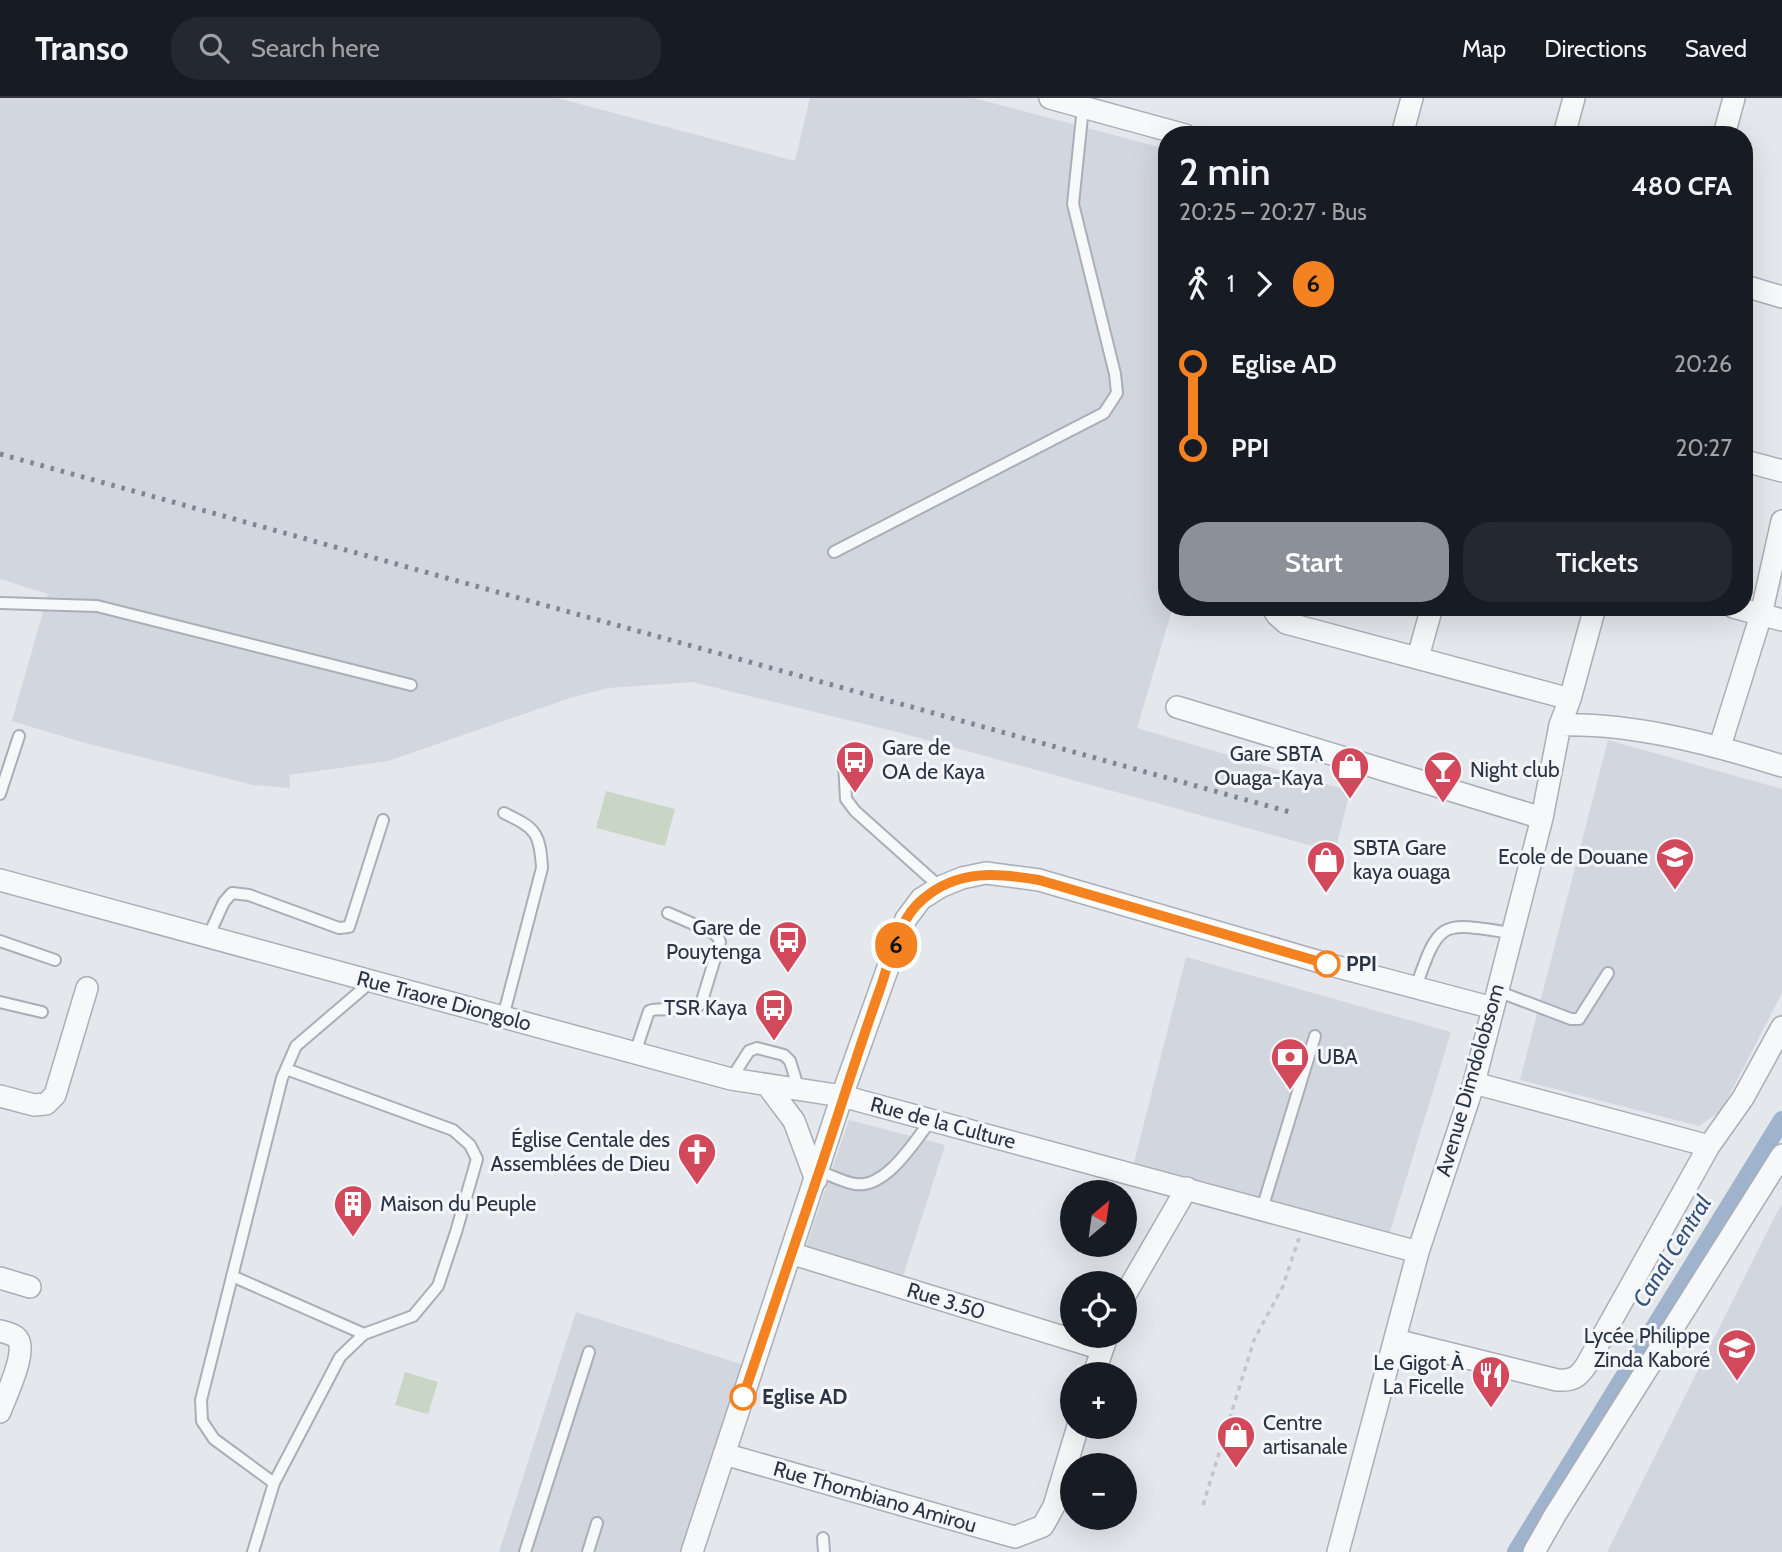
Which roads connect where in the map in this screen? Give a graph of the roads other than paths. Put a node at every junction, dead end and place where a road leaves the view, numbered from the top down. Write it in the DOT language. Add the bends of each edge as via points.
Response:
graph roads {
  1 [pos="1050,98"];
  2 [pos="1412,98"];
  3 [pos="1574,98"];
  4 [pos="1734,98"];
  5 [pos="1084,103"];
  6 [pos="1158,126"];
  7 [pos="1404,126"];
  8 [pos="1566,126"];
  9 [pos="1726,126"];
  10 [pos="1753,288"];
  11 [pos="1782,297"];
  12 [pos="1753,463"];
  13 [pos="1782,471"];
  14 [pos="1782,521"];
  15 [pos="834,552"];
  16 [pos="0,603"];
  17 [pos="1753,613"];
  18 [pos="1761,615"];
  19 [pos="1280,616"];
  20 [pos="1429,616"];
  21 [pos="1593,616"];
  22 [pos="1782,621"];
  23 [pos="1418,657"];
  24 [pos="411,685"];
  25 [pos="1570,699"];
  26 [pos="1177,707"];
  27 [pos="1560,725"];
  28 [pos="19,736"];
  29 [pos="1720,747"];
  30 [pos="844,763"];
  31 [pos="1782,766"];
  32 [pos="0,794"];
  33 [pos="504,813"];
  34 [pos="1542,818"];
  35 [pos="383,820"];
  36 [pos="0,880"];
  37 [pos="940,887"];
  38 [pos="667,913"];
  39 [pos="1512,933"];
  40 [pos="208,937"];
  41 [pos="0,941"];
  42 [pos="55,960"];
  43 [pos="1608,973"];
  44 [pos="372,981"];
  45 [pos="1416,987"];
  46 [pos="86,988"];
  47 [pos="1495,999"];
  48 [pos="0,1002"];
  49 [pos="42,1012"];
  50 [pos="503,1017"];
  51 [pos="1782,1027"];
  52 [pos="1315,1036"];
  53 [pos="635,1052"];
  54 [pos="286,1069"];
  55 [pos="731,1079"];
  56 [pos="1474,1083"];
  57 [pos="767,1085"];
  58 [pos="799,1090"];
  59 [pos="0,1096"];
  60 [pos="842,1096"];
  61 [pos="931,1119"];
  62 [pos="1709,1146"];
  63 [pos="1782,1155"];
  64 [pos="818,1176"];
  65 [pos="1187,1188"];
  66 [pos="1262,1209"];
  67 [pos="1418,1252"];
  68 [pos="790,1253"];
  69 [pos="1137,1274"];
  70 [pos="232,1276"];
  71 [pos="0,1279"];
  72 [pos="30,1287"];
  73 [pos="1060,1329"];
  74 [pos="0,1331"];
  75 [pos="364,1334"];
  76 [pos="1395,1340"];
  77 [pos="589,1352"];
  78 [pos="0,1412"];
  79 [pos="1074,1439"];
  80 [pos="724,1454"];
  81 [pos="274,1483"];
  82 [pos="597,1523"];
  83 [pos="823,1538"];
  84 [pos="253,1552"];
  85 [pos="525,1552"];
  86 [pos="587,1552"];
  87 [pos="692,1552"];
  88 [pos="824,1552"];
  89 [pos="1338,1552"];
  90 [pos="1534,1552"];
  1 -- 5 [label="street"];
  2 -- 7 [label="street"];
  3 -- 8 [label="street"];
  4 -- 9 [label="street"];
  5 -- 6 [label="street"];
  5 -- 15 [label="lane" via="1073,204 1117,393 1104,413"];
  10 -- 11 [label="street"];
  12 -- 13 [label="street"];
  14 -- 18 [label="street"];
  16 -- 24 [label="lane" via="97,606"];
  17 -- 18 [label="street"];
  18 -- 22 [label="street"];
  18 -- 29 [label="street"];
  19 -- 23 [label="street" via="1286,622"];
  20 -- 23 [label="street"];
  21 -- 25 [label="street, Avenue Dimdolobsom"];
  23 -- 25 [label="street"];
  25 -- 27 [label="street, Avenue Dimdolobsom"];
  26 -- 34 [label="street"];
  27 -- 29 [label="street" via="1597,725"];
  27 -- 34 [label="street, Avenue Dimdolobsom"];
  28 -- 32 [label="lane"];
  29 -- 31 [label="street"];
  30 -- 37 [label="lane" via="846,799 855,811"];
  33 -- 50 [label="lane" via="529,825 541,844 542,868"];
  34 -- 39 [label="street, Avenue Dimdolobsom"];
  35 -- 40 [label="lane" via="349,927 339,928 232,893"];
  36 -- 40 [label="street, Rue Traore Diongolo"];
  37 -- 45 [label="street, Rue de la Culture" via="986,873 1039,880"];
  37 -- 60 [label="street, Rue de la Culture" via="921,899 906,919"];
  38 -- 53 [label="lane" via="712,932 720,942 701,1004 695,1010 649,1011"];
  39 -- 45 [label="lane" via="1459,926 1445,929 1429,950"];
  39 -- 47 [label="street, Avenue Dimdolobsom"];
  40 -- 44 [label="street, Rue Traore Diongolo"];
  41 -- 42 [label="lane"];
  43 -- 47 [label="lane" via="1579,1019"];
  44 -- 50 [label="street, Rue Traore Diongolo"];
  44 -- 54 [label="lane" via="296,1046"];
  45 -- 47 [label="street, Rue de la Culture"];
  46 -- 59 [label="street" via="55,1095 46,1104 34,1105"];
  47 -- 56 [label="street, Avenue Dimdolobsom"];
  48 -- 49 [label="lane"];
  50 -- 53 [label="street, Rue Traore Diongolo"];
  51 -- 62 [label="street" via="1743,1098"];
  52 -- 66 [label="lane"];
  53 -- 55 [label="street, Rue Traore Diongolo"];
  54 -- 70 [label="lane"];
  54 -- 75 [label="lane" via="453,1130 470,1145 477,1159 438,1286 413,1316"];
  55 -- 57 [label="street, Rue Traore Diongolo"];
  55 -- 58 [label="lane" via="749,1051 757,1048 784,1055"];
  56 -- 62 [label="street"];
  56 -- 67 [label="street, Avenue Dimdolobsom"];
  57 -- 58 [label="street, Rue Traore Diongolo"];
  57 -- 64 [label="street" via="794,1121"];
  58 -- 60 [label="street, Rue Traore Diongolo"];
  60 -- 61 [label="street, Rue de la Culture"];
  60 -- 64 [label="street"];
  61 -- 64 [label="lane" via="897,1166 869,1183"];
  61 -- 65 [label="street, Rue de la Culture"];
  62 -- 76 [label="street" via="1575,1378 1557,1380"];
  63 -- 90 [label="street"];
  64 -- 68 [label="street"];
  65 -- 66 [label="street, Rue de la Culture"];
  65 -- 69 [label="street"];
  66 -- 67 [label="street, Rue de la Culture"];
  67 -- 76 [label="street, Avenue Dimdolobsom"];
  68 -- 73 [label="street, Rue 3.50"];
  68 -- 80 [label="street"];
  70 -- 75 [label="lane"];
  70 -- 81 [label="lane" via="201,1400 202,1421 214,1439"];
  71 -- 72 [label="street"];
  74 -- 78 [label="street" via="16,1336 21,1355"];
  75 -- 81 [label="lane" via="340,1357"];
  76 -- 89 [label="street, Avenue Dimdolobsom"];
  77 -- 85 [label="lane"];
  79 -- 80 [label="street, Rue Thombiano Amirou" via="1054,1506 1043,1526 1015,1537"];
  80 -- 87 [label="street"];
  81 -- 84 [label="lane"];
  82 -- 86 [label="lane"];
  83 -- 88 [label="lane"];
}
